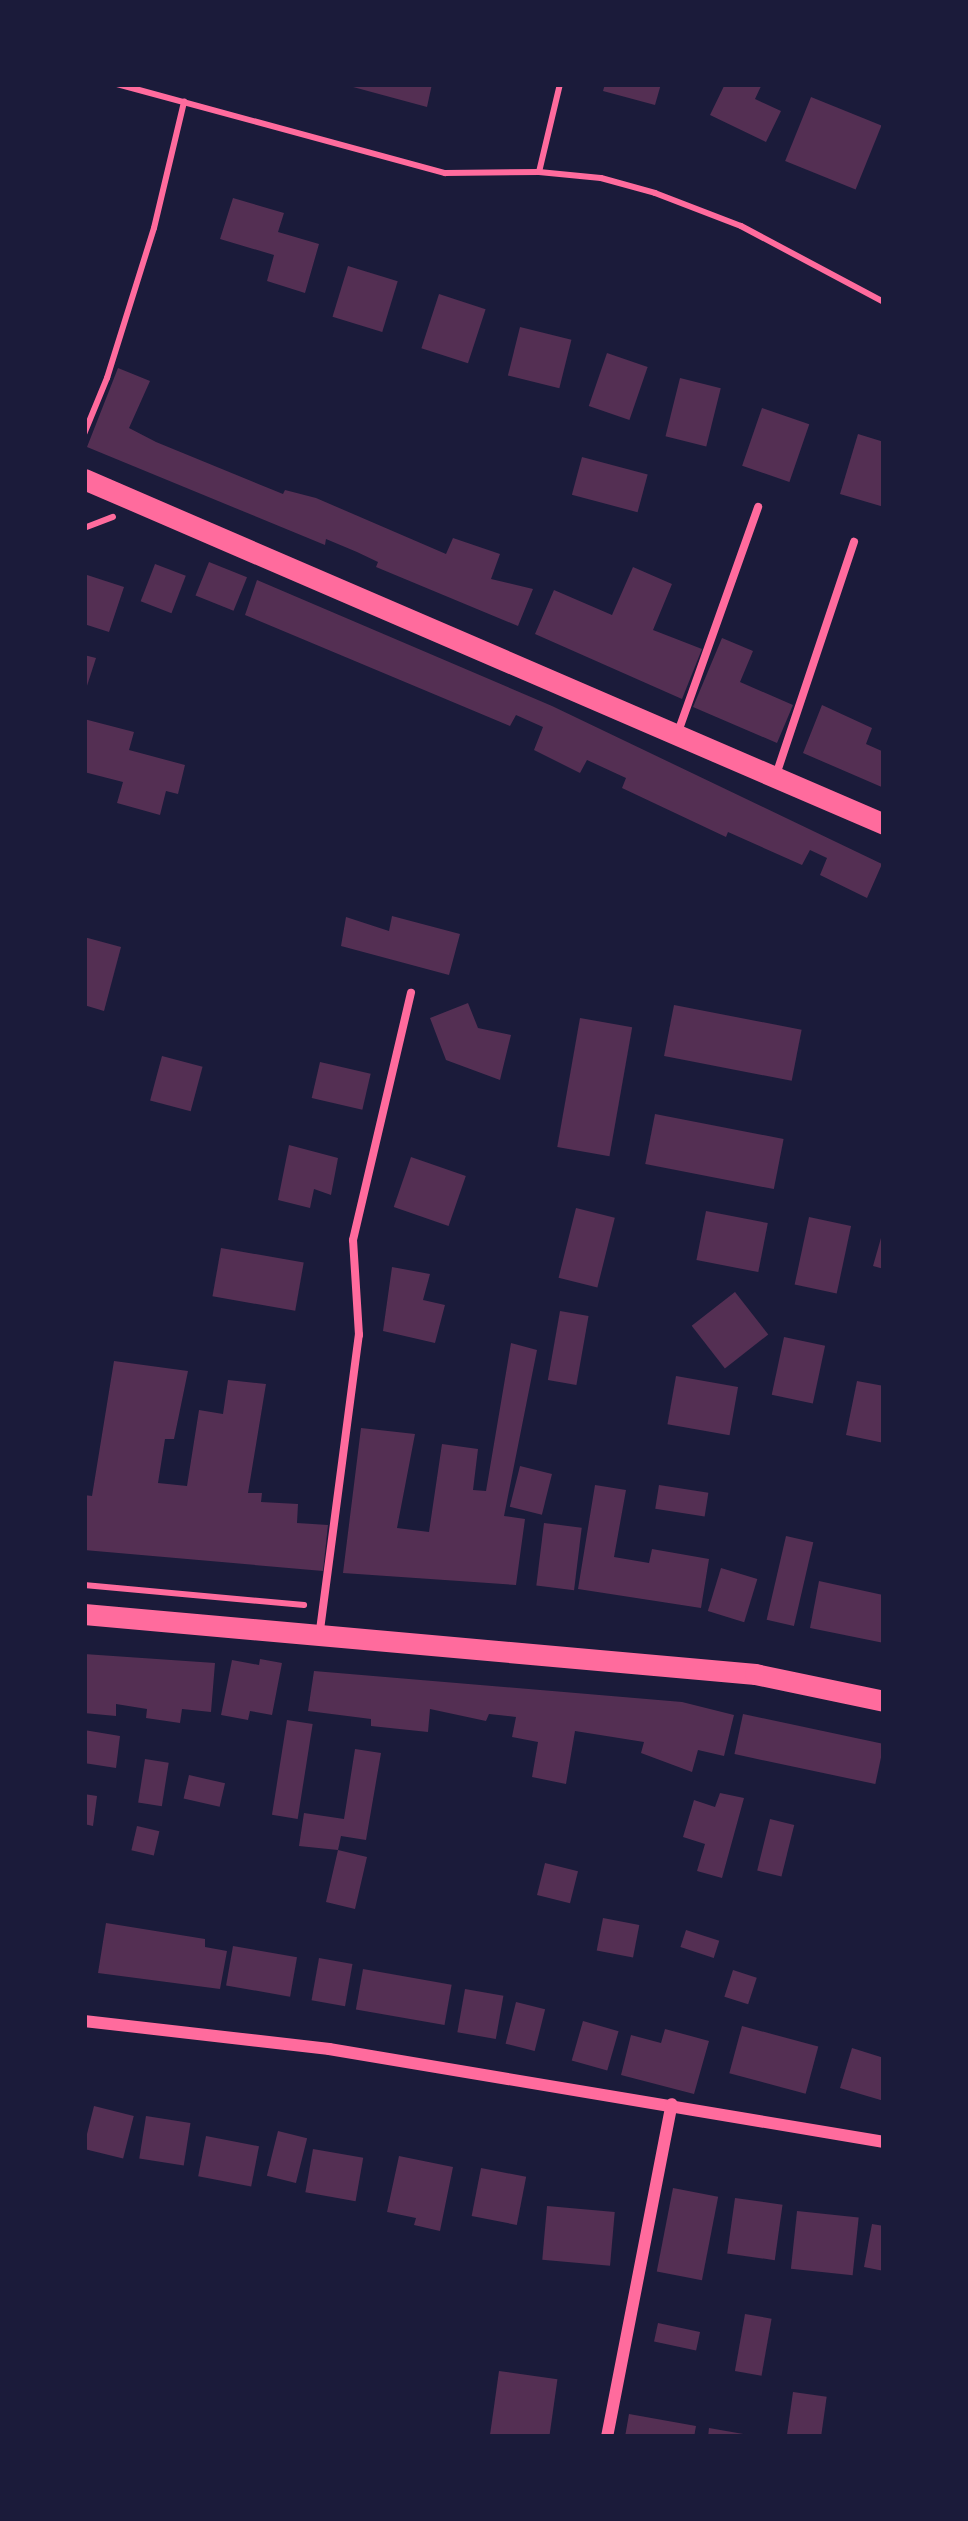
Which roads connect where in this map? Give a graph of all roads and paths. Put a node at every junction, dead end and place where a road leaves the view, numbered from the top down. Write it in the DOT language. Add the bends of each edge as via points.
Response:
graph roads {
  1 [pos="117,84"];
  2 [pos="560,84"];
  3 [pos="184,102"];
  4 [pos="538,172"];
  5 [pos="884,302"];
  6 [pos="84,434"];
  7 [pos="84,479"];
  8 [pos="758,507"];
  9 [pos="854,542"];
  10 [pos="678,733"];
  11 [pos="775,776"];
  12 [pos="884,824"];
  13 [pos="411,993"];
  14 [pos="84,1614"];
  15 [pos="320,1631"];
  16 [pos="884,1701"];
  17 [pos="84,2020"];
  18 [pos="672,2104"];
  19 [pos="884,2142"];
  20 [pos="607,2437"];
  1 -- 3 [label="path"];
  2 -- 4 [label="path"];
  3 -- 4 [label="path" via="445,173"];
  3 -- 6 [label="path" via="154,227"];
  4 -- 5 [label="path" via="655,193 741,226"];
  7 -- 10 [label="main road"];
  8 -- 10 [label="lane"];
  9 -- 11 [label="lane"];
  10 -- 11 [label="main road"];
  11 -- 12 [label="main road"];
  13 -- 15 [label="lane" via="353,1240 358,1335"];
  14 -- 15 [label="main road"];
  15 -- 16 [label="main road" via="755,1674"];
  17 -- 18 [label="street"];
  18 -- 19 [label="street"];
  18 -- 20 [label="street"];
}
